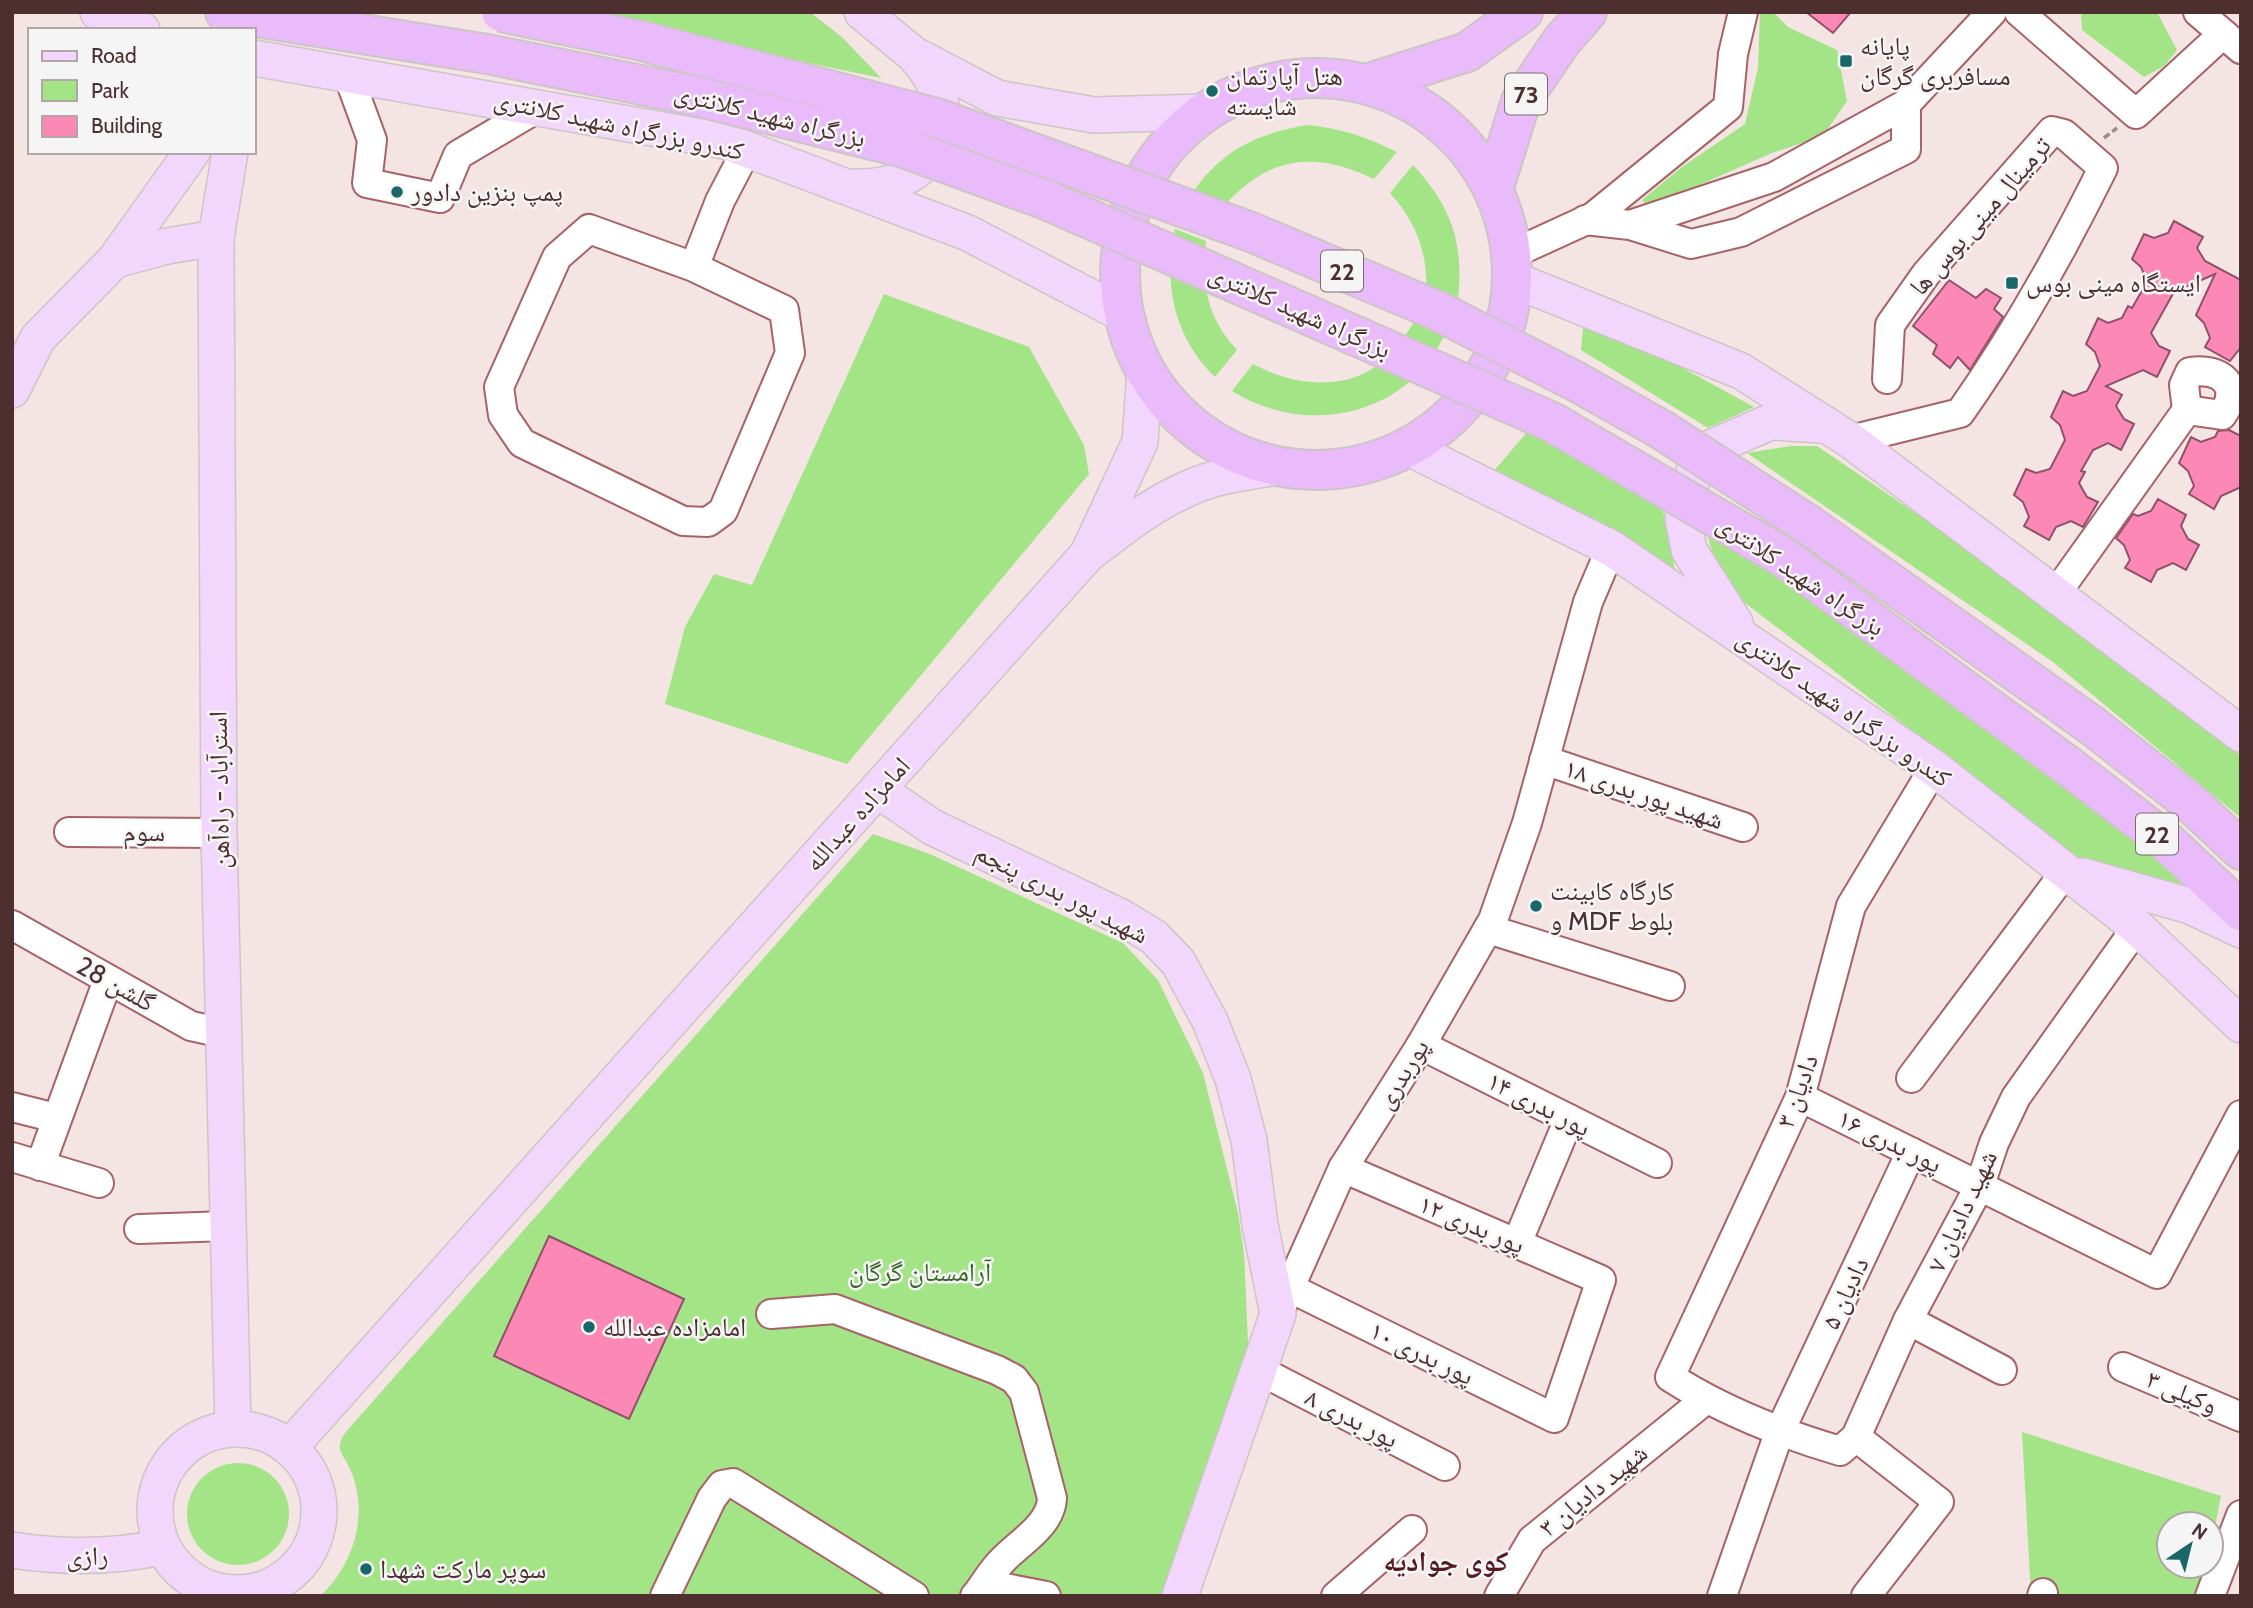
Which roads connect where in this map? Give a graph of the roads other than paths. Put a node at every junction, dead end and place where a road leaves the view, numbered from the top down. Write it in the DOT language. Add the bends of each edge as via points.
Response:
graph roads {
  1 [pos="98,12"];
  2 [pos="225,12"];
  3 [pos="501,12"];
  4 [pos="862,12"];
  5 [pos="1523,12"];
  6 [pos="1587,12"];
  7 [pos="1743,12"];
  8 [pos="1992,12"];
  9 [pos="2019,12"];
  10 [pos="2198,12"];
  11 [pos="137,28"];
  12 [pos="2232,42"];
  13 [pos="913,54"];
  14 [pos="260,68"];
  15 [pos="347,72"];
  16 [pos="1366,84"];
  17 [pos="1906,104"];
  18 [pos="539,107"];
  19 [pos="1204,112"];
  20 [pos="747,149"];
  21 [pos="191,154"];
  22 [pos="230,154"];
  23 [pos="852,187"];
  24 [pos="1493,190"];
  25 [pos="1585,220"];
  26 [pos="1630,225"];
  27 [pos="216,238"];
  28 [pos="115,261"];
  29 [pos="694,267"];
  30 [pos="1512,267"];
  31 [pos="1121,313"];
  32 [pos="1144,370"];
  33 [pos="1887,379"];
  34 [pos="12,390"];
  35 [pos="2187,410"];
  36 [pos="1837,433"];
  37 [pos="1409,448"];
  38 [pos="1276,467"];
  39 [pos="1611,548"];
  40 [pos="1087,555"];
  41 [pos="2055,595"];
  42 [pos="1747,641"];
  43 [pos="2241,734"];
  44 [pos="1545,760"];
  45 [pos="1934,768"];
  46 [pos="878,790"];
  47 [pos="1743,827"];
  48 [pos="69,832"];
  49 [pos="219,833"];
  50 [pos="2241,850"];
  51 [pos="2066,872"];
  52 [pos="2241,911"];
  53 [pos="12,925"];
  54 [pos="2137,927"];
  55 [pos="1488,929"];
  56 [pos="2241,930"];
  57 [pos="108,980"];
  58 [pos="1670,986"];
  59 [pos="2241,1025"];
  60 [pos="223,1033"];
  61 [pos="1421,1045"];
  62 [pos="1911,1078"];
  63 [pos="1800,1097"];
  64 [pos="12,1107"];
  65 [pos="2241,1115"];
  66 [pos="56,1118"];
  67 [pos="1569,1119"];
  68 [pos="1911,1152"];
  69 [pos="12,1157"];
  70 [pos="1657,1163"];
  71 [pos="40,1166"];
  72 [pos="1343,1168"];
  73 [pos="100,1183"];
  74 [pos="1980,1185"];
  75 [pos="228,1226"];
  76 [pos="139,1229"];
  77 [pos="1517,1243"];
  78 [pos="1284,1301"];
  79 [pos="771,1314"];
  80 [pos="1908,1320"];
  81 [pos="2123,1367"];
  82 [pos="1259,1370"];
  83 [pos="2002,1370"];
  84 [pos="1705,1400"];
  85 [pos="1553,1418"];
  86 [pos="2241,1418"];
  87 [pos="233,1429"];
  88 [pos="1779,1433"];
  89 [pos="1856,1437"];
  90 [pos="289,1448"];
  91 [pos="1445,1466"];
  92 [pos="2241,1515"];
  93 [pos="1412,1530"];
  94 [pos="162,1547"];
  95 [pos="12,1550"];
  96 [pos="241,1595"];
  97 [pos="976,1595"];
  98 [pos="665,1596"];
  99 [pos="914,1596"];
  100 [pos="1046,1596"];
  101 [pos="1180,1596"];
  102 [pos="1336,1596"];
  103 [pos="1499,1596"];
  104 [pos="1722,1596"];
  105 [pos="1866,1596"];
  106 [pos="2210,1596"];
  1 -- 11 [label="main road"];
  2 -- 52 [label="highway, بزرگراه شهید کلانتری / 22, bridge" via="487,54 696,96 904,148 1044,199 1552,422 1782,556 2165,840"];
  3 -- 50 [label="highway, بزرگراه شهید کلانتری / 22, bridge" via="642,41 940,118 1251,232 1436,310 1662,430 1809,525 2094,727 2193,805"];
  4 -- 13 [label="main road"];
  5 -- 16 [label="highway, 73" via="1467,52"];
  6 -- 24 [label="highway, 73" via="1521,102"];
  7 -- 25 [label="street" via="1732,54 1728,107"];
  8 -- 17 [label="street"];
  9 -- 12 [label="street" via="2136,114"];
  10 -- 12 [label="street"];
  13 -- 19 [label="main road" via="998,98 1094,115"];
  13 -- 23 [label="main road" via="933,76 943,103 941,132 929,158 908,178 880,188"];
  14 -- 15 [label="main road, کندرو بزرگراه شهید کلانتری"];
  15 -- 18 [label="main road, کندرو بزرگراه شهید کلانتری"];
  15 -- 18 [label="street" via="372,140 368,183 397,192 440,198 458,155"];
  16 -- 19 [label="highway" via="1328,78 1278,81 1241,92"];
  16 -- 24 [label="highway" via="1415,105 1454,135"];
  17 -- 26 [label="street" via="1774,177"];
  17 -- 26 [label="street" via="1906,149 1741,232 1691,244"];
  18 -- 20 [label="main road, کندرو بزرگراه شهید کلانتری"];
  19 -- 31 [label="highway" via="1161,152 1122,238"];
  20 -- 23 [label="main road, کندرو بزرگراه شهید کلانتری"];
  20 -- 29 [label="street"];
  21 -- 28 [label="main road"];
  22 -- 27 [label="main road, استرآباد - راه‌آهن"];
  23 -- 31 [label="main road, کندرو بزرگراه شهید کلانتری" via="968,233"];
  24 -- 30 [label="highway"];
  25 -- 26 [label="street"];
  25 -- 30 [label="street"];
  27 -- 28 [label="main road"];
  27 -- 49 [label="main road, استرآباد - راه‌آهن"];
  28 -- 34 [label="main road" via="38,338"];
  29 -- 29 [label="street" via="784,310 790,353 723,511 708,522 683,521 522,443 503,415 499,387 557,257 589,229"];
  30 -- 36 [label="main road" via="1741,371"];
  30 -- 37 [label="highway" via="1511,301 1502,341 1490,366 1452,416"];
  31 -- 32 [label="highway"];
  32 -- 38 [label="highway" via="1196,430 1247,458"];
  32 -- 40 [label="main road, امامزاده عبدالله" via="1140,442"];
  33 -- 36 [label="street, ترمینال مینی بوس ها" via="1890,325 1926,274 2052,131 2064,134 2103,168 2062,252 1960,413"];
  35 -- 41 [label="street"];
  36 -- 41 [label="main road"];
  36 -- 42 [label="main road" via="1770,422 1713,447 1694,471 1683,518 1689,550"];
  37 -- 38 [label="highway" via="1353,467"];
  37 -- 39 [label="main road, کندرو بزرگراه شهید کلانتری"];
  38 -- 40 [label="main road, امامزاده عبدالله" via="1187,488"];
  39 -- 42 [label="main road, کندرو بزرگراه شهید کلانتری"];
  39 -- 44 [label="street, پوربدری" via="1588,602"];
  40 -- 46 [label="main road, امامزاده عبدالله"];
  41 -- 43 [label="main road"];
  42 -- 45 [label="main road, کندرو بزرگراه شهید کلانتری"];
  44 -- 47 [label="street, شهید پور بدری ۱۸"];
  44 -- 55 [label="street, پوربدری"];
  45 -- 51 [label="main road, کندرو بزرگراه شهید کلانتری"];
  45 -- 63 [label="street, دادیان ۳" via="1851,906"];
  46 -- 78 [label="main road, شهید پور بدری پنجم" via="932,827 1121,917 1154,937 1178,962 1234,1079 1249,1140 1260,1225"];
  46 -- 90 [label="main road, امامزاده عبدالله"];
  48 -- 49 [label="street, سوم"];
  49 -- 60 [label="main road, استرآباد - راه‌آهن"];
  51 -- 54 [label="main road, کندرو بزرگراه شهید کلانتری"];
  51 -- 56 [label="main road" via="2190,906"];
  51 -- 62 [label="street"];
  53 -- 57 [label="street, گلشن 28"];
  54 -- 59 [label="main road, کندرو بزرگراه شهید کلانتری"];
  54 -- 74 [label="street, شهید دادیان ۷" via="2016,1097"];
  55 -- 58 [label="street"];
  55 -- 61 [label="street, پوربدری"];
  57 -- 60 [label="street, گلشن 28" via="191,1026"];
  57 -- 66 [label="street"];
  60 -- 75 [label="main road, استرآباد - راه‌آهن"];
  61 -- 67 [label="street, پور بدری ۱۴"];
  61 -- 72 [label="street, پوربدری"];
  63 -- 68 [label="street, پور بدری ۱۶"];
  63 -- 84 [label="street, دادیان ۳" via="1670,1377"];
  64 -- 66 [label="street"];
  65 -- 74 [label="street, پور بدری ۱۶" via="2157,1274"];
  66 -- 71 [label="street"];
  67 -- 70 [label="street, پور بدری ۱۴"];
  67 -- 77 [label="street"];
  68 -- 74 [label="street, پور بدری ۱۶"];
  68 -- 88 [label="street, دادیان ۵"];
  69 -- 71 [label="street"];
  71 -- 73 [label="street"];
  72 -- 77 [label="street, پور بدری ۱۲"];
  72 -- 78 [label="street, پوربدری"];
  74 -- 80 [label="street, شهید دادیان ۷"];
  75 -- 76 [label="street"];
  75 -- 87 [label="main road, استرآباد - راه‌آهن"];
  77 -- 85 [label="street, پور بدری ۱۲" via="1601,1280"];
  78 -- 82 [label="main road, پوربدری"];
  78 -- 85 [label="street, پور بدری ۱۰"];
  79 -- 97 [label="street" via="835,1309 997,1370 1014,1379 1024,1392 1052,1509 999,1563"];
  80 -- 83 [label="street"];
  80 -- 89 [label="street, شهید دادیان ۷"];
  81 -- 86 [label="street, وکیلی ۳"];
  82 -- 91 [label="street, پور بدری ۸"];
  82 -- 101 [label="main road, پوربدری"];
  84 -- 88 [label="street"];
  84 -- 103 [label="street, ۳ شهید دادیان" via="1532,1540"];
  87 -- 90 [label="main road" via="272,1437"];
  87 -- 94 [label="main road" via="189,1443 160,1479 155,1524"];
  88 -- 89 [label="street" via="1840,1451"];
  88 -- 104 [label="street, دادیان ۵"];
  89 -- 105 [label="street" via="1939,1502"];
  90 -- 96 [label="main road" via="313,1479 320,1518 316,1538 307,1556 287,1577 261,1591"];
  92 -- 106 [label="street"];
  93 -- 102 [label="street"];
  94 -- 95 [label="main road, رازی" via="127,1554 56,1557"];
  94 -- 96 [label="main road" via="175,1567 194,1582 217,1592"];
  97 -- 100 [label="street" via="1005,1588"];
  98 -- 99 [label="street" via="712,1497 722,1485 733,1483"];
}
